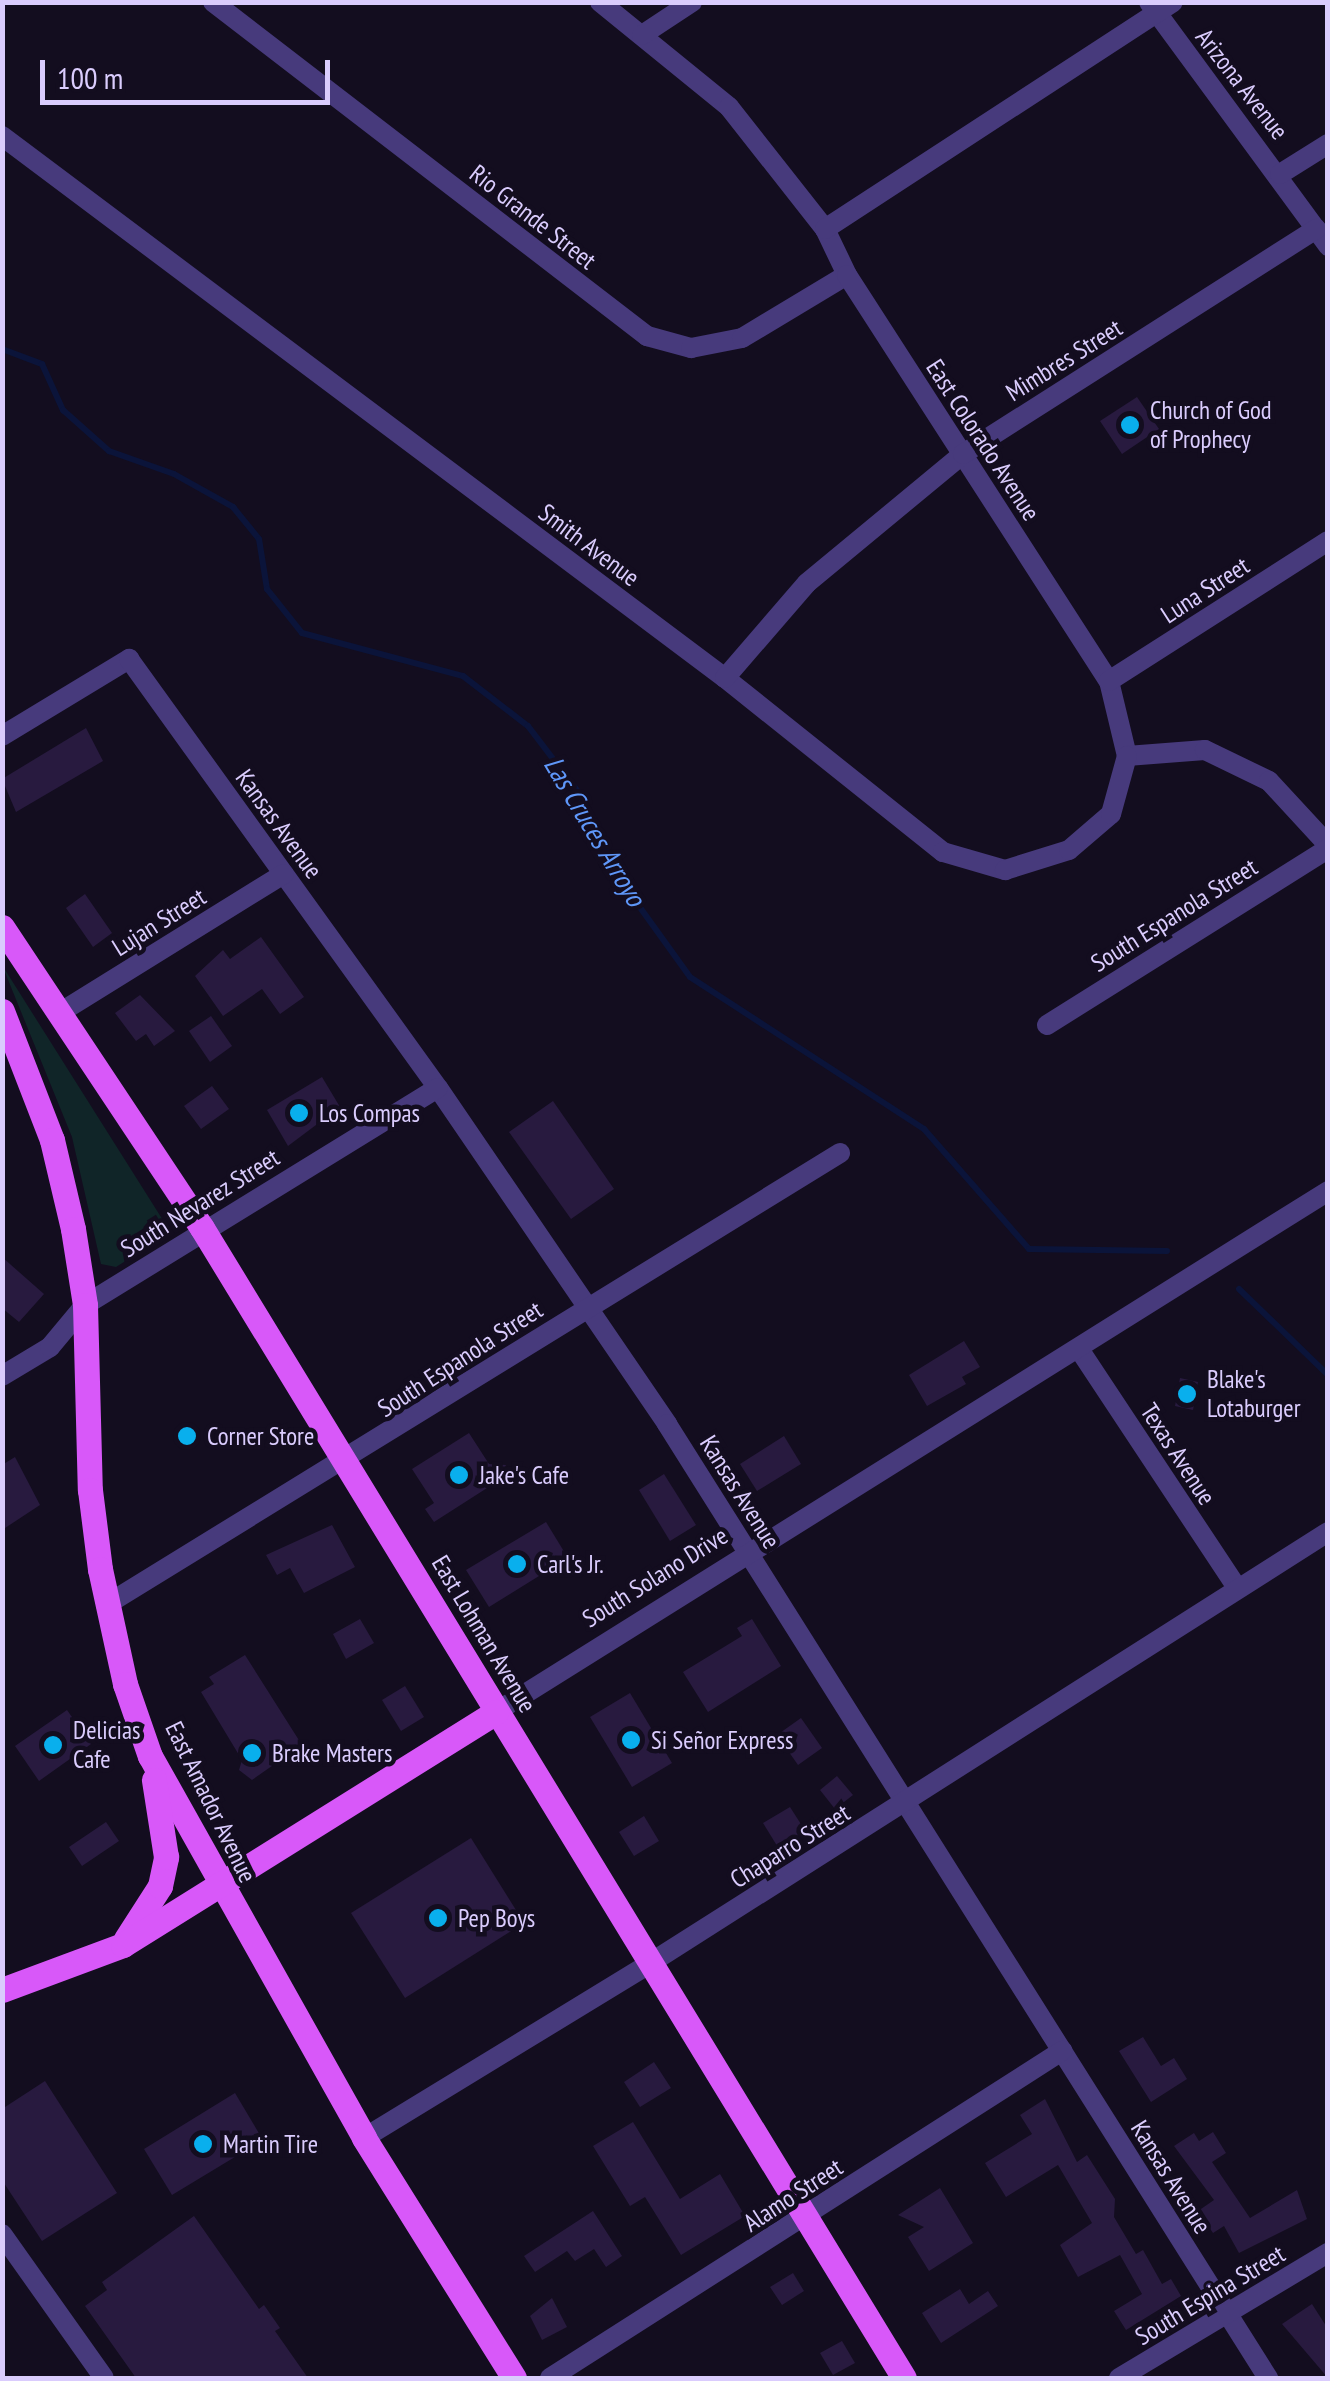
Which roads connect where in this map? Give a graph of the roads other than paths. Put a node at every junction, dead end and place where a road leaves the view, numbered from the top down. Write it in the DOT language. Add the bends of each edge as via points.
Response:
graph roads {
  1 [pos="213,2"];
  2 [pos="600,2"];
  3 [pos="692,2"];
  4 [pos="1160,6"];
  5 [pos="642,35"];
  6 [pos="2,136"];
  7 [pos="1328,144"];
  8 [pos="1280,174"];
  9 [pos="825,229"];
  10 [pos="1322,238"];
  11 [pos="847,275"];
  12 [pos="963,454"];
  13 [pos="1328,540"];
  14 [pos="724,678"];
  15 [pos="1109,681"];
  16 [pos="2,736"];
  17 [pos="1127,756"];
  18 [pos="1328,847"];
  19 [pos="284,874"];
  20 [pos="2,926"];
  21 [pos="2,1011"];
  22 [pos="62,1012"];
  23 [pos="1047,1024"];
  24 [pos="438,1088"];
  25 [pos="840,1152"];
  26 [pos="1328,1191"];
  27 [pos="202,1228"];
  28 [pos="85,1304"];
  29 [pos="589,1306"];
  30 [pos="1079,1349"];
  31 [pos="2,1376"];
  32 [pos="344,1462"];
  33 [pos="1328,1532"];
  34 [pos="749,1553"];
  35 [pos="1236,1586"];
  36 [pos="106,1605"];
  37 [pos="496,1712"];
  38 [pos="150,1756"];
  39 [pos="906,1803"];
  40 [pos="219,1888"];
  41 [pos="122,1945"];
  42 [pos="652,1962"];
  43 [pos="2,1990"];
  44 [pos="1062,2051"];
  45 [pos="364,2138"];
  46 [pos="804,2219"];
  47 [pos="2,2234"];
  48 [pos="1328,2253"];
  49 [pos="9,2259"];
  50 [pos="1227,2314"];
  51 [pos="104,2378"];
  52 [pos="514,2378"];
  53 [pos="550,2378"];
  54 [pos="904,2378"];
  55 [pos="1119,2378"];
  56 [pos="1268,2378"];
  1 -- 11 [label="street, Rio Grande Street" via="646,336 690,348 742,338"];
  2 -- 5 [label="street, East Colorado Avenue"];
  3 -- 5 [label="street"];
  4 -- 8 [label="street, Arizona Avenue"];
  4 -- 9 [label="street"];
  5 -- 9 [label="street, East Colorado Avenue" via="729,107"];
  6 -- 14 [label="street, Smith Avenue"];
  7 -- 8 [label="street"];
  8 -- 10 [label="street, Arizona Avenue"];
  9 -- 11 [label="street, East Colorado Avenue"];
  10 -- 12 [label="street, Mimbres Street"];
  11 -- 12 [label="street, East Colorado Avenue"];
  12 -- 14 [label="street, Mimbres Street" via="807,583"];
  12 -- 15 [label="street, East Colorado Avenue"];
  13 -- 15 [label="street, Luna Street"];
  14 -- 17 [label="street, Smith Avenue" via="944,852 1005,870 1069,850 1111,814"];
  15 -- 17 [label="street, East Colorado Avenue"];
  16 -- 19 [label="street, Kansas Avenue" via="129,659"];
  17 -- 18 [label="street" via="1205,750 1269,782"];
  18 -- 23 [label="street, South Espanola Street"];
  19 -- 22 [label="street, Lujan Street"];
  19 -- 24 [label="street, Kansas Avenue"];
  20 -- 22 [label="main road, East Lohman Avenue"];
  21 -- 28 [label="main road, East Amador Avenue" via="56,1152"];
  22 -- 27 [label="main road, East Lohman Avenue"];
  24 -- 27 [label="street, South Nevarez Street"];
  24 -- 29 [label="street, Kansas Avenue"];
  25 -- 29 [label="street, South Espanola Street"];
  26 -- 30 [label="street, South Solano Drive"];
  27 -- 28 [label="street, South Nevarez Street"];
  27 -- 32 [label="main road, East Lohman Avenue"];
  28 -- 31 [label="street, South Nevarez Street" via="50,1347"];
  28 -- 36 [label="main road, East Amador Avenue" via="90,1490"];
  29 -- 32 [label="street, South Espanola Street"];
  29 -- 34 [label="street, Kansas Avenue"];
  30 -- 34 [label="street, South Solano Drive"];
  30 -- 35 [label="street, Texas Avenue"];
  32 -- 36 [label="street, South Espanola Street"];
  32 -- 37 [label="main road, East Lohman Avenue"];
  33 -- 35 [label="street, Chaparro Street"];
  34 -- 37 [label="street, South Solano Drive"];
  34 -- 39 [label="street, Kansas Avenue"];
  35 -- 39 [label="street, Chaparro Street"];
  36 -- 38 [label="main road, East Amador Avenue"];
  37 -- 40 [label="main road, South Solano Drive"];
  37 -- 42 [label="main road, East Lohman Avenue"];
  38 -- 40 [label="main road, East Amador Avenue"];
  38 -- 41 [label="main road" via="166,1856 160,1886"];
  39 -- 42 [label="street, Chaparro Street"];
  39 -- 44 [label="street, Kansas Avenue"];
  40 -- 41 [label="main road, South Solano Drive"];
  40 -- 45 [label="main road, East Amador Avenue"];
  41 -- 43 [label="main road, South Solano Drive"];
  42 -- 45 [label="street, Chaparro Street"];
  42 -- 46 [label="main road, East Lohman Avenue"];
  44 -- 46 [label="street, Alamo Street"];
  44 -- 50 [label="street, Kansas Avenue"];
  45 -- 52 [label="main road, East Amador Avenue"];
  46 -- 53 [label="street, Alamo Street"];
  46 -- 54 [label="main road, East Lohman Avenue"];
  47 -- 49 [label="street"];
  48 -- 50 [label="street, South Espina Street"];
  49 -- 51 [label="street"];
  50 -- 55 [label="street, South Espina Street"];
  50 -- 56 [label="street, Kansas Avenue"];
}
